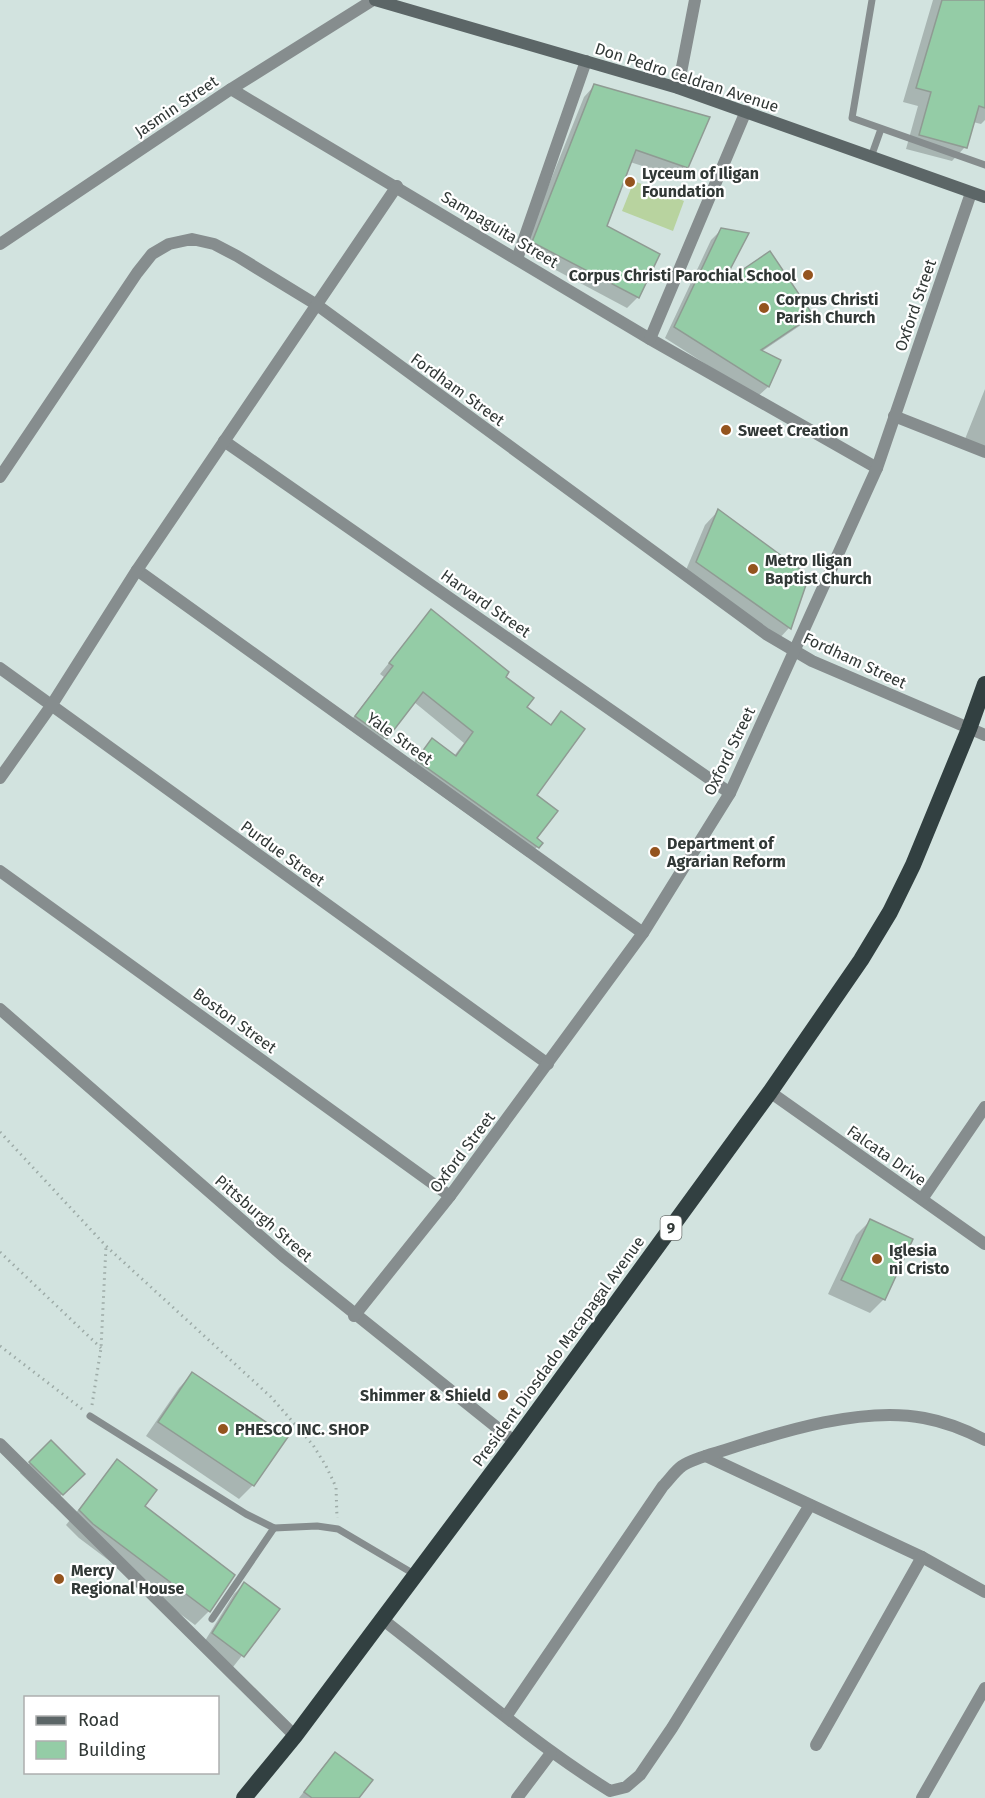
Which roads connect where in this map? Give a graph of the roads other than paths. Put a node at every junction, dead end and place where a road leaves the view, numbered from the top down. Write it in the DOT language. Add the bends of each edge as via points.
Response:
graph roads {
  1 [pos="374,0"];
  2 [pos="695,0"];
  3 [pos="872,0"];
  4 [pos="586,61"];
  5 [pos="678,88"];
  6 [pos="231,89"];
  7 [pos="746,111"];
  8 [pos="881,129"];
  9 [pos="871,157"];
  10 [pos="985,165"];
  11 [pos="397,186"];
  12 [pos="971,193"];
  13 [pos="985,197"];
  14 [pos="0,244"];
  15 [pos="517,259"];
  16 [pos="316,305"];
  17 [pos="650,339"];
  18 [pos="894,416"];
  19 [pos="224,441"];
  20 [pos="985,452"];
  21 [pos="877,468"];
  22 [pos="1,473"];
  23 [pos="137,570"];
  24 [pos="794,651"];
  25 [pos="0,668"];
  26 [pos="985,684"];
  27 [pos="51,706"];
  28 [pos="977,732"];
  29 [pos="0,778"];
  30 [pos="730,793"];
  31 [pos="0,871"];
  32 [pos="643,933"];
  33 [pos="0,1009"];
  34 [pos="548,1064"];
  35 [pos="770,1092"];
  36 [pos="985,1107"];
  37 [pos="450,1196"];
  38 [pos="922,1199"];
  39 [pos="985,1244"];
  40 [pos="354,1316"];
  41 [pos="90,1416"];
  42 [pos="985,1440"];
  43 [pos="515,1442"];
  44 [pos="0,1444"];
  45 [pos="706,1456"];
  46 [pos="810,1505"];
  47 [pos="274,1528"];
  48 [pos="922,1557"];
  49 [pos="414,1574"];
  50 [pos="985,1592"];
  51 [pos="212,1619"];
  52 [pos="382,1620"];
  53 [pos="985,1688"];
  54 [pos="507,1715"];
  55 [pos="295,1736"];
  56 [pos="816,1745"];
  57 [pos="551,1753"];
  58 [pos="244,1798"];
  59 [pos="517,1798"];
  60 [pos="922,1798"];
  1 -- 4 [label="main road, Don Pedro Celdran Avenue"];
  1 -- 6 [label="street, Jasmin Street"];
  2 -- 5 [label="street"];
  3 -- 8 [label="lane" via="852,118"];
  4 -- 5 [label="main road, Don Pedro Celdran Avenue"];
  4 -- 15 [label="street"];
  5 -- 7 [label="main road, Don Pedro Celdran Avenue"];
  6 -- 11 [label="street, Sampaguita Street"];
  6 -- 14 [label="street, Jasmin Street"];
  7 -- 9 [label="main road, Don Pedro Celdran Avenue"];
  7 -- 17 [label="street"];
  8 -- 9 [label="lane"];
  8 -- 10 [label="lane"];
  9 -- 12 [label="main road, Don Pedro Celdran Avenue"];
  11 -- 15 [label="street, Sampaguita Street"];
  11 -- 16 [label="street"];
  12 -- 13 [label="main road, Don Pedro Celdran Avenue"];
  12 -- 18 [label="street, Oxford Street"];
  15 -- 17 [label="street, Sampaguita Street"];
  16 -- 19 [label="street"];
  16 -- 22 [label="street, Fordham Street" via="214,244 192,239 169,244 152,254 136,273"];
  16 -- 24 [label="street, Fordham Street" via="715,599"];
  17 -- 21 [label="street, Sampaguita Street"];
  18 -- 20 [label="street"];
  18 -- 21 [label="street, Oxford Street"];
  19 -- 23 [label="street"];
  19 -- 30 [label="street, Harvard Street"];
  21 -- 24 [label="street, Oxford Street"];
  23 -- 27 [label="street"];
  23 -- 32 [label="street, Yale Street"];
  24 -- 28 [label="street, Fordham Street"];
  24 -- 30 [label="street, Oxford Street"];
  25 -- 27 [label="street, Purdue Street"];
  26 -- 28 [label="highway, President Diosdado Macapagal Avenue / 9"];
  27 -- 29 [label="street"];
  27 -- 34 [label="street, Purdue Street"];
  28 -- 35 [label="highway, President Diosdado Macapagal Avenue / 9" via="890,912"];
  30 -- 32 [label="street, Oxford Street"];
  31 -- 37 [label="street, Boston Street"];
  32 -- 34 [label="street, Oxford Street"];
  33 -- 40 [label="street, Pittsburgh Street"];
  34 -- 37 [label="street, Oxford Street"];
  35 -- 38 [label="street, Falcata Drive"];
  35 -- 43 [label="highway, President Diosdado Macapagal Avenue / 9"];
  36 -- 38 [label="street"];
  37 -- 40 [label="street, Oxford Street"];
  38 -- 39 [label="street, Falcata Drive"];
  40 -- 43 [label="street, Pittsburgh Street"];
  41 -- 47 [label="lane"];
  42 -- 45 [label="street" via="965,1429 923,1418 879,1417 784,1432"];
  43 -- 49 [label="highway, President Diosdado Macapagal Avenue / 9"];
  44 -- 55 [label="street"];
  45 -- 46 [label="street"];
  45 -- 54 [label="street" via="682,1466 663,1486"];
  46 -- 48 [label="street"];
  46 -- 57 [label="street" via="640,1775 626,1787 610,1791"];
  47 -- 49 [label="lane" via="338,1529"];
  47 -- 51 [label="lane"];
  48 -- 50 [label="street"];
  48 -- 56 [label="street"];
  49 -- 52 [label="highway, President Diosdado Macapagal Avenue / 9"];
  52 -- 54 [label="street"];
  52 -- 55 [label="highway, President Diosdado Macapagal Avenue / 9"];
  53 -- 60 [label="street"];
  54 -- 57 [label="street"];
  55 -- 58 [label="highway, President Diosdado Macapagal Avenue / 9"];
  57 -- 59 [label="street"];
}
